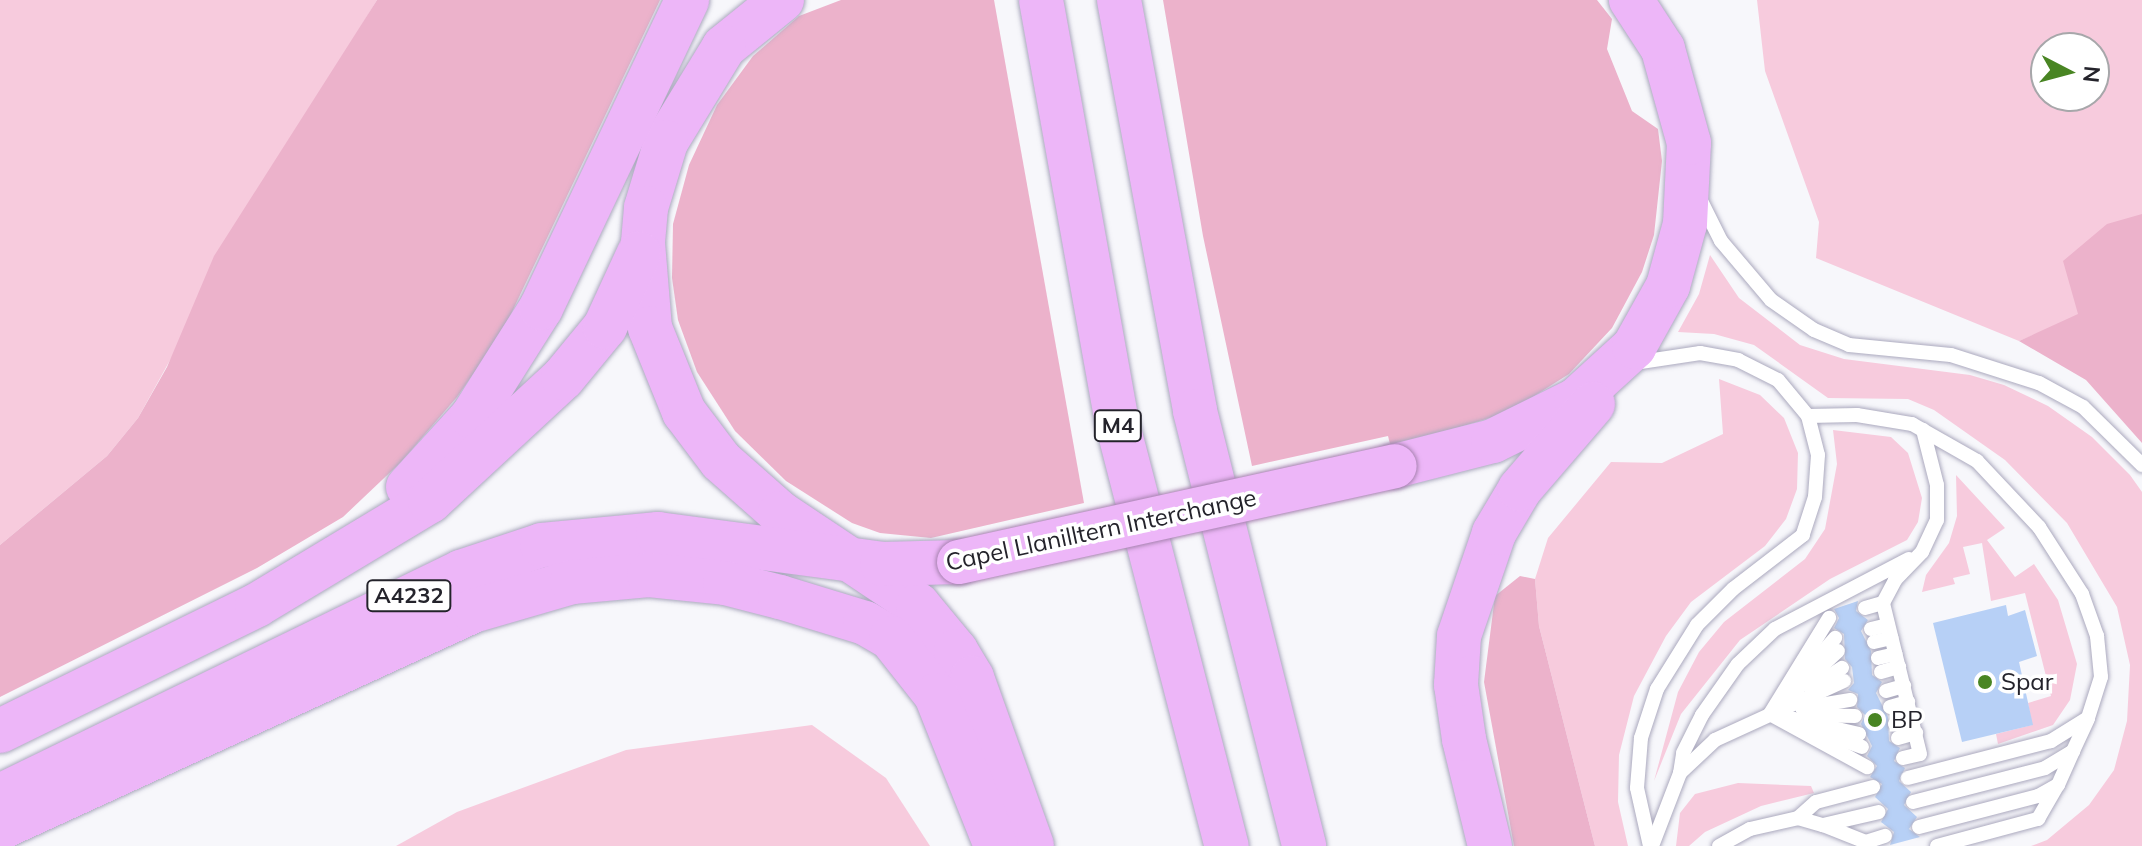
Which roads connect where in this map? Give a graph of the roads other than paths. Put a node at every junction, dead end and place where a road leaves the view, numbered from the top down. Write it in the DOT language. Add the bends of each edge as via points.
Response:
graph roads {
  1 [pos="687,0"];
  2 [pos="705,0"];
  3 [pos="782,0"];
  4 [pos="1041,0"];
  5 [pos="1119,0"];
  6 [pos="1631,0"];
  7 [pos="666,142"];
  8 [pos="1690,179"];
  9 [pos="643,243"];
  10 [pos="1618,366"];
  11 [pos="1808,416"];
  12 [pos="1923,430"];
  13 [pos="2142,465"];
  14 [pos="365,538"];
  15 [pos="1922,552"];
  16 [pos="852,560"];
  17 [pos="1883,603"];
  18 [pos="1865,608"];
  19 [pos="1829,618"];
  20 [pos="1890,631"];
  21 [pos="1872,636"];
  22 [pos="1836,645"];
  23 [pos="1898,661"];
  24 [pos="1880,665"];
  25 [pos="1843,674"];
  26 [pos="1904,686"];
  27 [pos="1886,691"];
  28 [pos="1850,700"];
  29 [pos="1908,702"];
  30 [pos="1890,707"];
  31 [pos="1770,714"];
  32 [pos="1855,716"];
  33 [pos="2088,718"];
  34 [pos="1914,726"];
  35 [pos="0,731"];
  36 [pos="1896,731"];
  37 [pos="1861,740"];
  38 [pos="2073,751"];
  39 [pos="1903,758"];
  40 [pos="1867,767"];
  41 [pos="1680,773"];
  42 [pos="1908,778"];
  43 [pos="2058,785"];
  44 [pos="1873,787"];
  45 [pos="0,796"];
  46 [pos="1913,802"];
  47 [pos="1879,812"];
  48 [pos="1798,818"];
  49 [pos="1823,825"];
  50 [pos="1919,827"];
  51 [pos="0,828"];
  52 [pos="1876,841"];
  53 [pos="996,846"];
  54 [pos="1032,846"];
  55 [pos="1227,846"];
  56 [pos="1304,846"];
  57 [pos="1490,846"];
  58 [pos="1651,846"];
  59 [pos="1719,846"];
  60 [pos="1937,846"];
  1 -- 14 [label="highway" via="541,308 510,361 472,417"];
  2 -- 7 [label="highway"];
  3 -- 7 [label="highway, Capel Llanilltern Interchange" via="724,47"];
  4 -- 55 [label="highway, M4" via="1117,422"];
  5 -- 56 [label="highway" via="1195,411"];
  6 -- 8 [label="highway, Capel Llanilltern Interchange" via="1663,49 1673,76 1689,143"];
  7 -- 9 [label="highway, Capel Llanilltern Interchange" via="646,208"];
  8 -- 10 [label="highway, Capel Llanilltern Interchange" via="1680,250 1668,286"];
  8 -- 13 [label="lane" via="1721,241 1771,300 1814,330 1849,345 1951,355 2039,383 2083,407"];
  9 -- 14 [label="highway, A4232" via="605,327 563,378 430,501"];
  9 -- 16 [label="highway, Capel Llanilltern Interchange" via="650,328 684,412 745,484"];
  10 -- 11 [label="lane" via="1700,353 1738,360 1778,380"];
  10 -- 16 [label="highway, Capel Llanilltern Interchange, bridge" via="1576,400 1481,445 959,562 910,566"];
  10 -- 57 [label="highway" via="1520,489 1472,585 1459,636 1456,685"];
  11 -- 12 [label="lane" via="1857,415"];
  11 -- 58 [label="lane" via="1818,455 1815,497 1803,535 1733,589 1697,625 1657,689 1641,738 1637,788"];
  12 -- 15 [label="lane" via="1937,520"];
  12 -- 33 [label="lane" via="1977,461 2039,527 2082,594 2097,636 2101,677"];
  14 -- 35 [label="highway, A4232" via="257,605"];
  15 -- 17 [label="lane" via="1895,580"];
  15 -- 41 [label="lane" via="1775,629 1738,664 1702,715 1683,753"];
  16 -- 45 [label="highway, A4232" via="658,534 584,538 515,553 337,630"];
  16 -- 54 [label="highway" via="918,605 956,651 972,678"];
  17 -- 18 [label="lane"];
  17 -- 20 [label="lane"];
  19 -- 31 [label="lane"];
  20 -- 21 [label="lane"];
  20 -- 23 [label="lane"];
  22 -- 31 [label="lane"];
  23 -- 24 [label="lane"];
  23 -- 26 [label="lane"];
  25 -- 31 [label="lane"];
  26 -- 27 [label="lane"];
  26 -- 29 [label="lane"];
  28 -- 31 [label="lane"];
  29 -- 30 [label="lane"];
  29 -- 34 [label="lane"];
  31 -- 32 [label="lane"];
  31 -- 37 [label="lane"];
  31 -- 40 [label="lane"];
  31 -- 41 [label="lane" via="1715,740"];
  33 -- 38 [label="lane"];
  33 -- 42 [label="lane" via="2051,741"];
  34 -- 36 [label="lane"];
  34 -- 39 [label="lane" via="1920,754"];
  38 -- 43 [label="lane"];
  38 -- 46 [label="lane" via="2045,768"];
  41 -- 58 [label="lane"];
  43 -- 50 [label="lane" via="2038,796"];
  43 -- 60 [label="lane" via="2038,819"];
  44 -- 48 [label="lane" via="1816,802"];
  47 -- 49 [label="lane"];
  48 -- 49 [label="lane"];
  48 -- 59 [label="lane" via="1750,829"];
  49 -- 52 [label="lane"];
  51 -- 53 [label="highway" via="473,611 572,582 649,575 725,583 780,597 865,623 891,638 936,695"];
}
